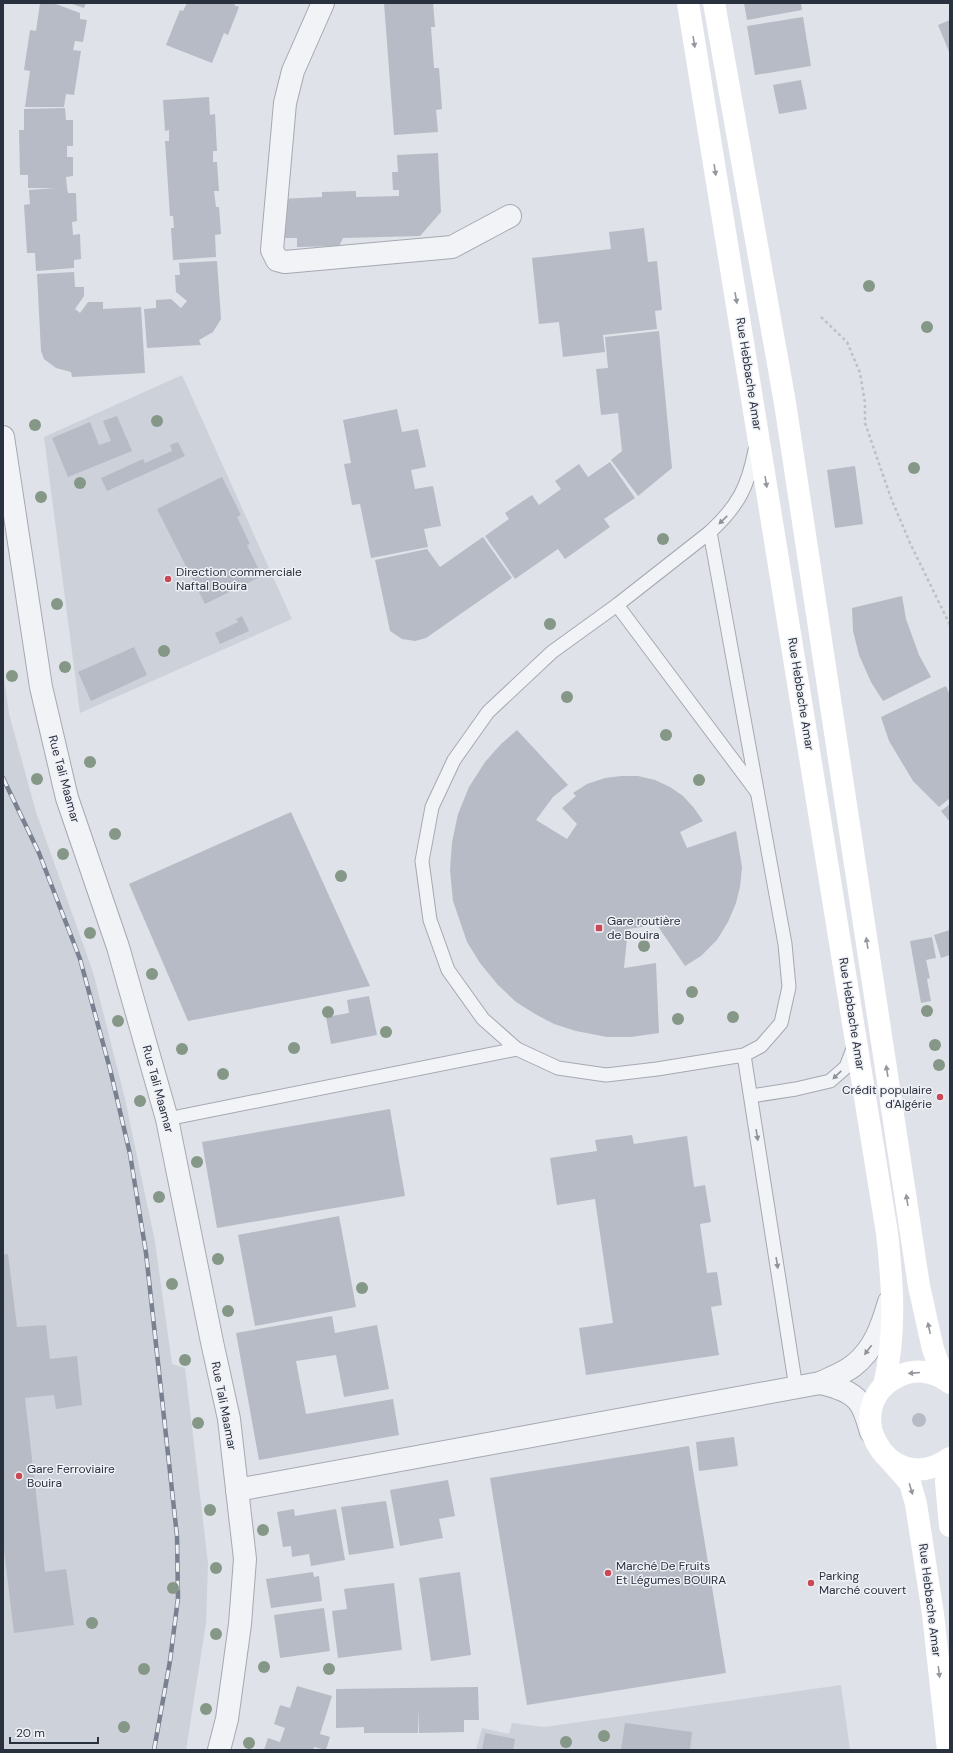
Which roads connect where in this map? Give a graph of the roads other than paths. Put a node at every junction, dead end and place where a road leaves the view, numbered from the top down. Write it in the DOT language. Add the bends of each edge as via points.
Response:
graph roads {
  1 [pos="323,3"];
  2 [pos="688,3"];
  3 [pos="714,3"];
  4 [pos="510,216"];
  5 [pos="758,434"];
  6 [pos="3,437"];
  7 [pos="710,532"];
  8 [pos="617,605"];
  9 [pos="759,796"];
  10 [pos="856,1042"];
  11 [pos="517,1049"];
  12 [pos="744,1055"];
  13 [pos="751,1096"];
  14 [pos="167,1119"];
  15 [pos="893,1288"];
  16 [pos="948,1379"];
  17 [pos="820,1383"];
  18 [pos="884,1386"];
  19 [pos="796,1388"];
  20 [pos="871,1432"];
  21 [pos="888,1458"];
  22 [pos="950,1458"];
  23 [pos="237,1490"];
  24 [pos="949,1514"];
  25 [pos="219,1750"];
  26 [pos="948,1750"];
  1 -- 4 [label="street" via="293,71 285,103 272,250 278,260 285,262 452,247"];
  2 -- 5 [label="main road, Rue Hebbache Amar, one-way"];
  16 -- 3 [label="main road, one-way" via="934,1353 920,1286 785,403"];
  5 -- 7 [label="lane, one-way" via="751,473 740,498 728,516"];
  5 -- 10 [label="main road, Rue Hebbache Amar, one-way"];
  6 -- 14 [label="street, Rue Tali Maamar" via="41,687 67,798 118,947"];
  7 -- 8 [label="lane"];
  7 -- 9 [label="lane"];
  8 -- 9 [label="lane"];
  8 -- 11 [label="lane" via="552,652 488,712 454,760 432,807 422,861 430,920 448,970 483,1019"];
  9 -- 12 [label="lane" via="785,944 789,987 781,1023 761,1046"];
  10 -- 13 [label="lane, one-way" via="846,1066 830,1081"];
  10 -- 15 [label="main road, Rue Hebbache Amar" via="887,1233"];
  11 -- 12 [label="lane" via="558,1068 606,1075"];
  11 -- 14 [label="lane"];
  12 -- 13 [label="lane"];
  13 -- 19 [label="lane, one-way"];
  14 -- 23 [label="street, Rue Tali Maamar" via="228,1419"];
  15 -- 17 [label="street, one-way" via="881,1329 868,1351 853,1366"];
  15 -- 18 [label="main road, Rue Hebbache Amar" via="890,1361"];
  16 -- 18 [label="main road, one-way" via="929,1373 913,1372 897,1377"];
  17 -- 19 [label="street"];
  17 -- 20 [label="street" via="833,1385 849,1393 861,1404"];
  18 -- 20 [label="main road" via="874,1400 870,1415"];
  19 -- 23 [label="street"];
  20 -- 21 [label="main road, Rue Hebbache Amar" via="877,1446"];
  21 -- 22 [label="main road" via="902,1466 918,1469 935,1466"];
  21 -- 26 [label="main road, Rue Hebbache Amar, one-way" via="910,1482 916,1504"];
  22 -- 24 [label="main road" via="946,1482"];
  23 -- 25 [label="street, Rue Tali Maamar" via="245,1559 240,1624 227,1719"];
}
